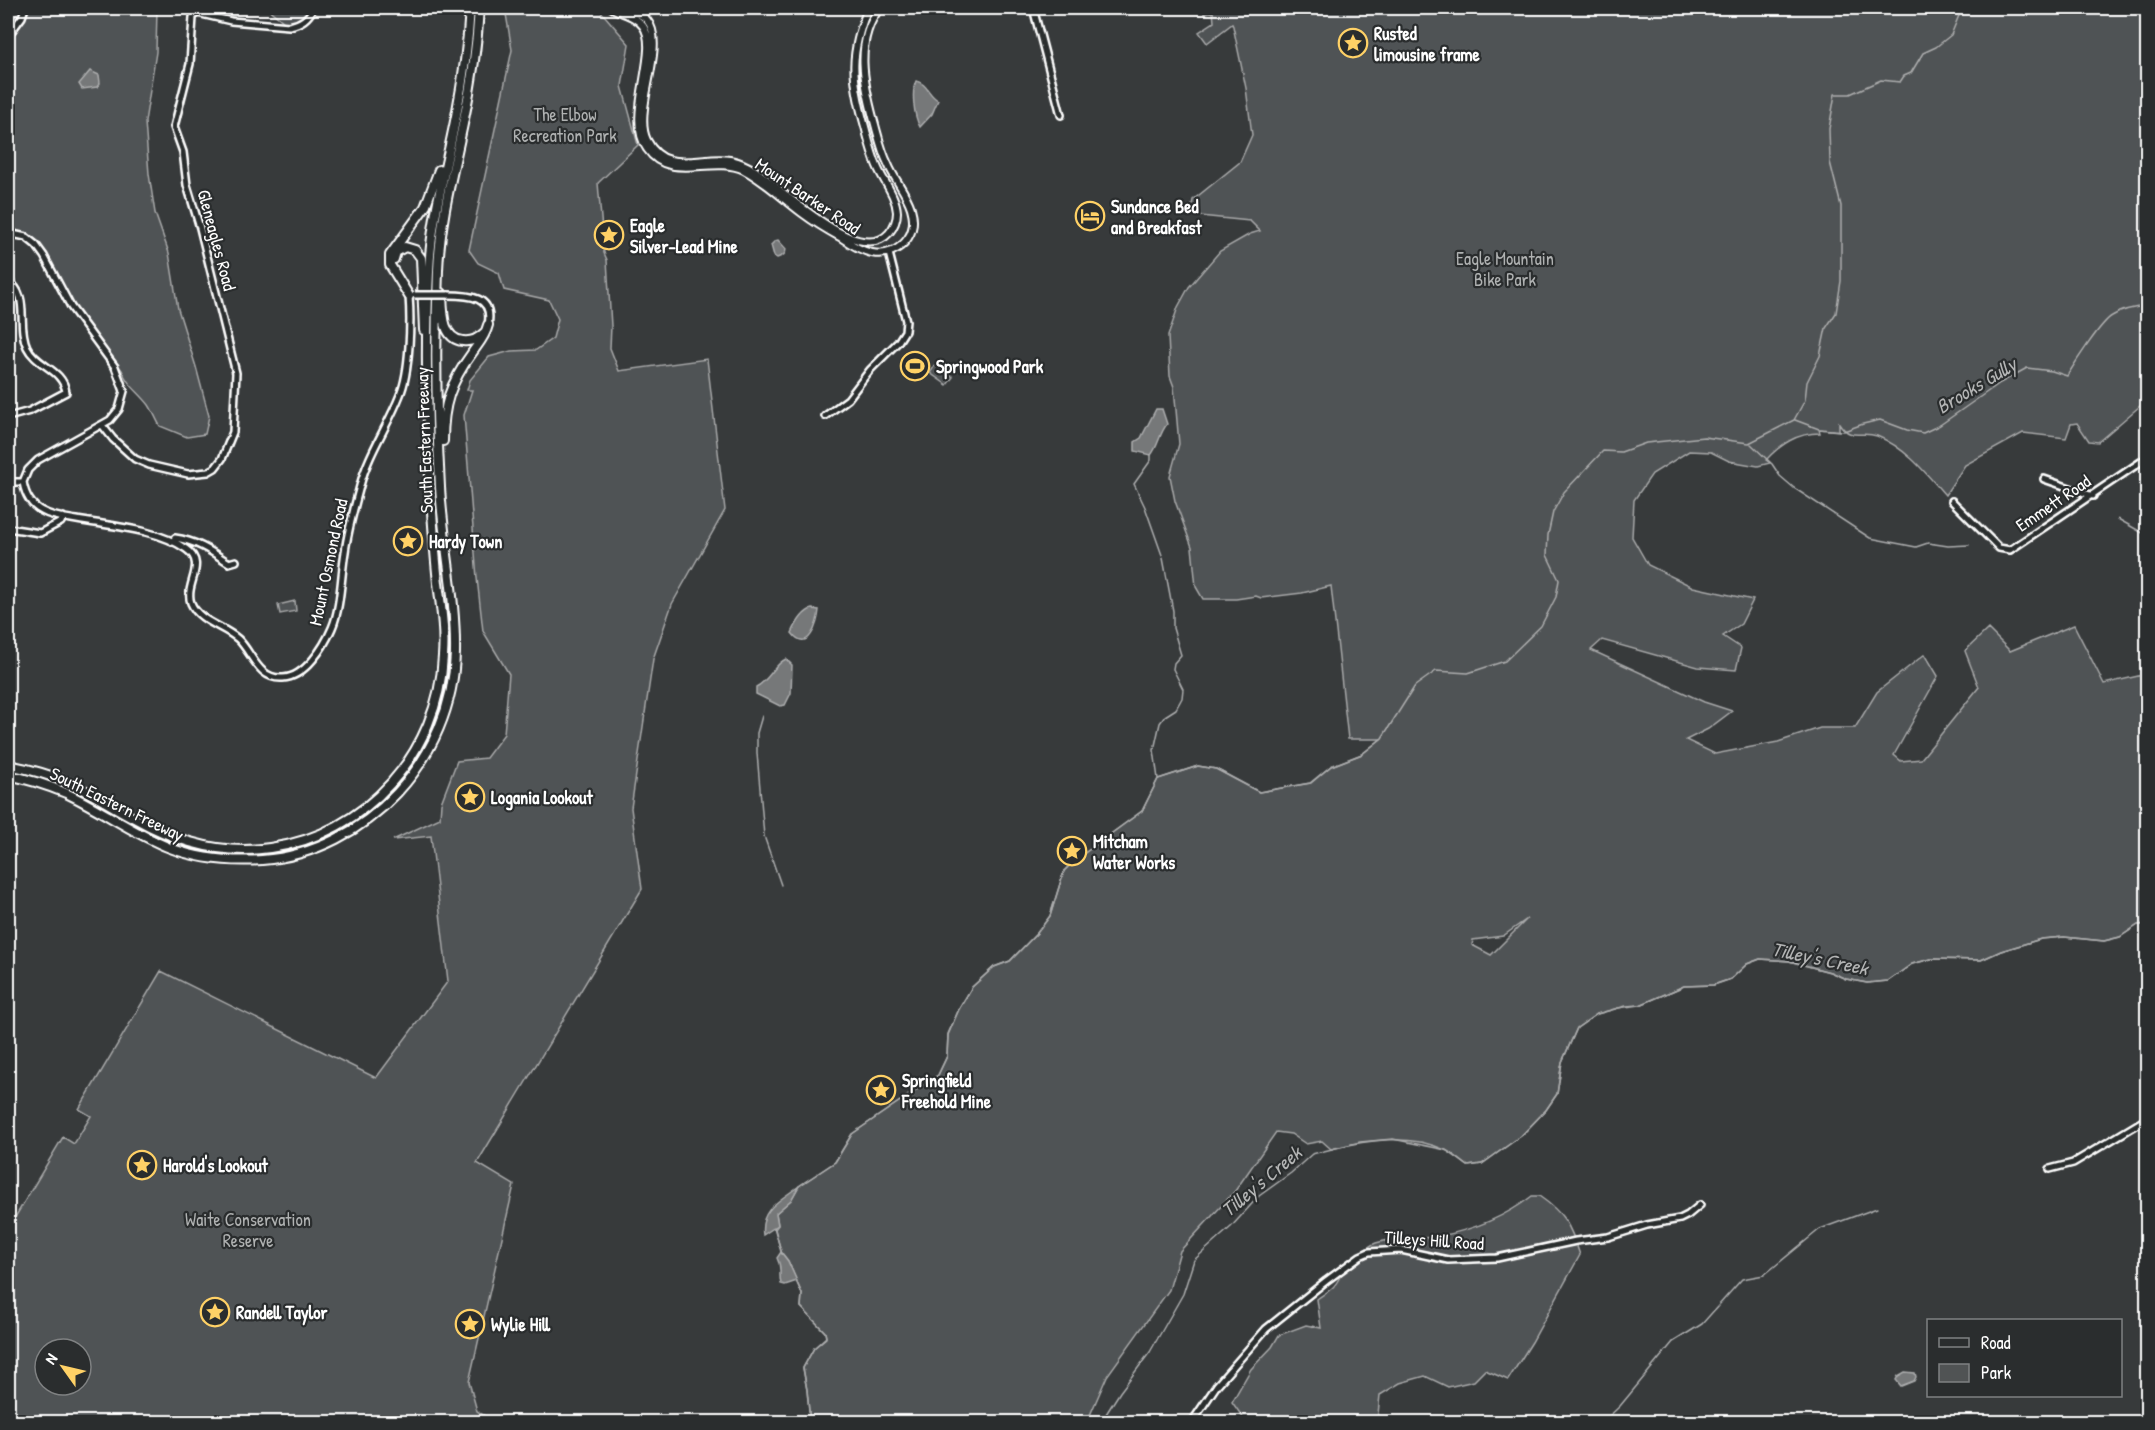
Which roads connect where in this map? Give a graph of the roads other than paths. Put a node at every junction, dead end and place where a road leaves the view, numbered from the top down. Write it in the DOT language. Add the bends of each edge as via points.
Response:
graph roads {
  1 [pos="25,8"];
  2 [pos="313,8"];
  3 [pos="470,8"];
  4 [pos="479,8"];
  5 [pos="612,8"];
  6 [pos="622,8"];
  7 [pos="868,8"];
  8 [pos="880,8"];
  9 [pos="1033,8"];
  10 [pos="8,36"];
  11 [pos="461,87"];
  12 [pos="1061,115"];
  13 [pos="447,196"];
  14 [pos="8,232"];
  15 [pos="884,237"];
  16 [pos="872,242"];
  17 [pos="889,253"];
  18 [pos="8,281"];
  19 [pos="412,295"];
  20 [pos="488,325"];
  21 [pos="428,359"];
  22 [pos="825,416"];
  23 [pos="8,417"];
  24 [pos="102,425"];
  25 [pos="2148,457"];
  26 [pos="2044,479"];
  27 [pos="8,482"];
  28 [pos="23,482"];
  29 [pos="2093,496"];
  30 [pos="1952,501"];
  31 [pos="441,513"];
  32 [pos="63,517"];
  33 [pos="8,528"];
  34 [pos="172,542"];
  35 [pos="236,561"];
  36 [pos="8,765"];
  37 [pos="8,775"];
  38 [pos="2148,1118"];
  39 [pos="2050,1169"];
  40 [pos="1700,1205"];
  41 [pos="1192,1422"];
  1 -- 10 [label="street"];
  2 -- 24 [label="street, Gleneagles Road" via="298,24 289,26 231,21 199,13 192,20 190,64 174,124 236,373 233,432 222,459 214,470 202,473 164,469 135,459"];
  3 -- 11 [label="highway, South Eastern Freeway"];
  4 -- 13 [label="highway, South Eastern Freeway" via="470,89"];
  5 -- 17 [label="main road, Mount Barker Road" via="638,20 648,36 639,121 642,141 651,155 682,168 722,164 743,170 852,245 873,254"];
  6 -- 16 [label="main road, Mount Barker Road" via="643,16 651,26 644,125 645,138 655,152 675,162 738,162 847,236"];
  7 -- 15 [label="main road, Mount Barker Road" via="856,41 853,73 872,153 896,205 894,224"];
  8 -- 17 [label="main road" via="866,39 866,88 882,152 908,201 913,221 903,244"];
  9 -- 12 [label="street"];
  11 -- 19 [label="highway" via="431,195 390,255 390,265"];
  11 -- 21 [label="highway, South Eastern Freeway" via="433,227"];
  13 -- 20 [label="highway" via="442,286 445,325 451,335 463,341 476,339"];
  13 -- 31 [label="highway, South Eastern Freeway" via="438,270"];
  14 -- 24 [label="street" via="26,237 36,245 71,307 119,375 124,391 122,403"];
  15 -- 16 [label="main road, Mount Barker Road"];
  15 -- 17 [label="main road"];
  16 -- 17 [label="main road" via="876,249"];
  17 -- 22 [label="street" via="906,321 904,332 848,399"];
  18 -- 23 [label="street" via="16,286 21,299 21,330 32,356 58,374 66,386 66,392 30,411"];
  19 -- 20 [label="street, bridge" via="473,296 487,308"];
  19 -- 21 [label="highway" via="394,260 396,252 405,247 415,250 421,258"];
  19 -- 34 [label="street, Mount Osmond Road" via="404,382 363,475 333,626 308,664 286,678 275,678 259,669 238,639 204,618 193,606 190,593 195,560 188,550"];
  20 -- 31 [label="highway" via="446,402"];
  21 -- 36 [label="highway, South Eastern Freeway" via="434,537 443,632 441,678 437,701 419,745 376,800 338,826 293,843 271,848 224,849 178,839 73,785"];
  24 -- 28 [label="street" via="38,460 26,472"];
  25 -- 29 [label="street, Emmett Road"];
  26 -- 29 [label="street"];
  27 -- 28 [label="street"];
  28 -- 32 [label="street, Mount Osmond Road" via="29,500 37,508"];
  29 -- 30 [label="street, Emmett Road" via="2010,550 1999,548"];
  31 -- 37 [label="highway, South Eastern Freeway" via="455,654 448,701 431,744 406,784 390,802 353,830 296,854 264,860 218,860 172,849 68,794"];
  32 -- 33 [label="street" via="40,533"];
  32 -- 34 [label="street, Mount Osmond Road" via="156,535"];
  34 -- 35 [label="street" via="176,538 195,542 229,563"];
  38 -- 39 [label="street" via="2073,1163"];
  40 -- 41 [label="street, Tilleys Hill Road" via="1680,1219 1497,1258 1448,1260 1401,1250 1369,1252 1266,1329 1216,1384"];
}
